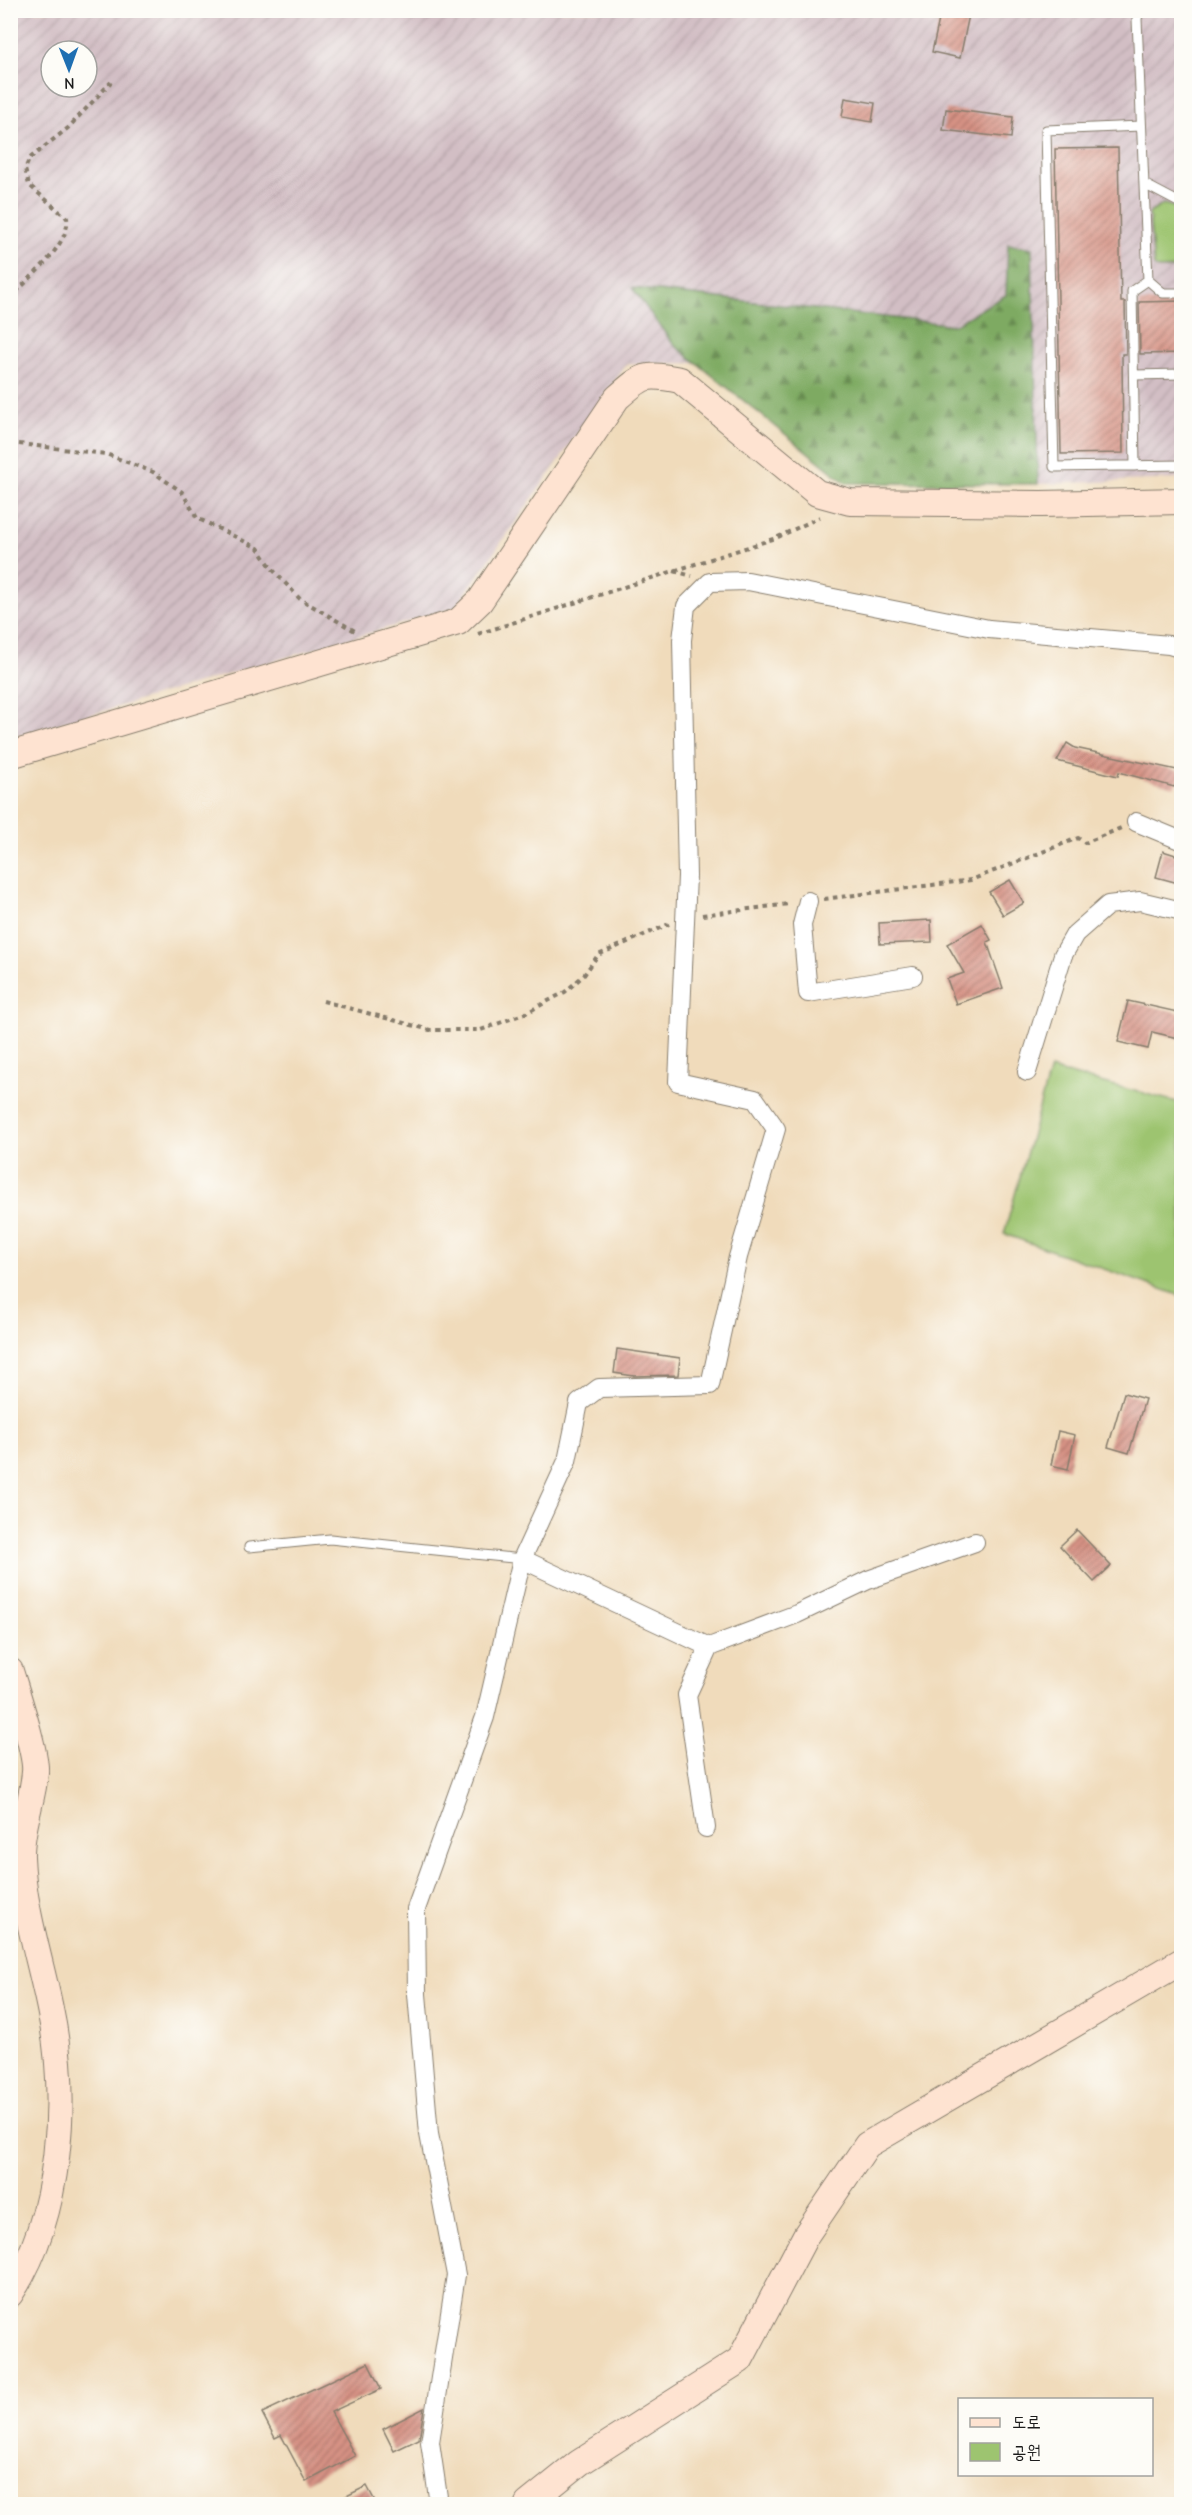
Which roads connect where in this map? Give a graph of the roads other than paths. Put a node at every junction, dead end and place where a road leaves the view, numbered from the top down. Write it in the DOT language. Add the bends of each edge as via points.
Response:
graph roads {
  1 [pos="1139,10"];
  2 [pos="1141,126"];
  3 [pos="1144,184"];
  4 [pos="1182,204"];
  5 [pos="1148,280"];
  6 [pos="1182,293"];
  7 [pos="1182,374"];
  8 [pos="1134,375"];
  9 [pos="1182,465"];
  10 [pos="1135,466"];
  11 [pos="1182,501"];
  12 [pos="1182,649"];
  13 [pos="10,755"];
  14 [pos="1136,822"];
  15 [pos="1182,841"];
  16 [pos="808,901"];
  17 [pos="1182,911"];
  18 [pos="913,976"];
  19 [pos="1027,1072"];
  20 [pos="975,1542"];
  21 [pos="249,1547"];
  22 [pos="522,1559"];
  23 [pos="708,1647"];
  24 [pos="10,1671"];
  25 [pos="706,1828"];
  26 [pos="1181,1962"];
  27 [pos="10,2294"];
  28 [pos="439,2505"];
  29 [pos="528,2505"];
  1 -- 2 [label="lane"];
  2 -- 3 [label="lane"];
  2 -- 10 [label="lane" via="1046,130 1054,467"];
  3 -- 4 [label="lane"];
  3 -- 5 [label="lane"];
  5 -- 6 [label="lane" via="1163,293"];
  5 -- 8 [label="lane" via="1132,291"];
  7 -- 8 [label="lane"];
  8 -- 10 [label="lane"];
  9 -- 10 [label="lane"];
  11 -- 13 [label="street" via="850,502 817,493 680,380 639,378 616,398 480,601 458,622"];
  12 -- 22 [label="street" via="989,629 748,581 710,582 686,606 682,640 687,876 678,1082 755,1100 776,1129 738,1257 710,1385 599,1388 579,1403 567,1461"];
  14 -- 15 [label="street"];
  16 -- 18 [label="street" via="802,925 808,993"];
  17 -- 19 [label="street" via="1140,901 1108,905 1075,934 1063,955"];
  20 -- 23 [label="street" via="868,1580 797,1614"];
  21 -- 22 [label="lane" via="330,1539"];
  22 -- 23 [label="street"];
  22 -- 28 [label="street" via="485,1717 416,1909 417,1994 429,2134 456,2275 430,2442"];
  23 -- 25 [label="street" via="687,1695"];
  24 -- 27 [label="street" via="36,1769 21,1855 25,1895 60,2072 60,2138 43,2219 26,2271"];
  26 -- 29 [label="street" via="867,2145 806,2235 740,2360 579,2463"];
}
